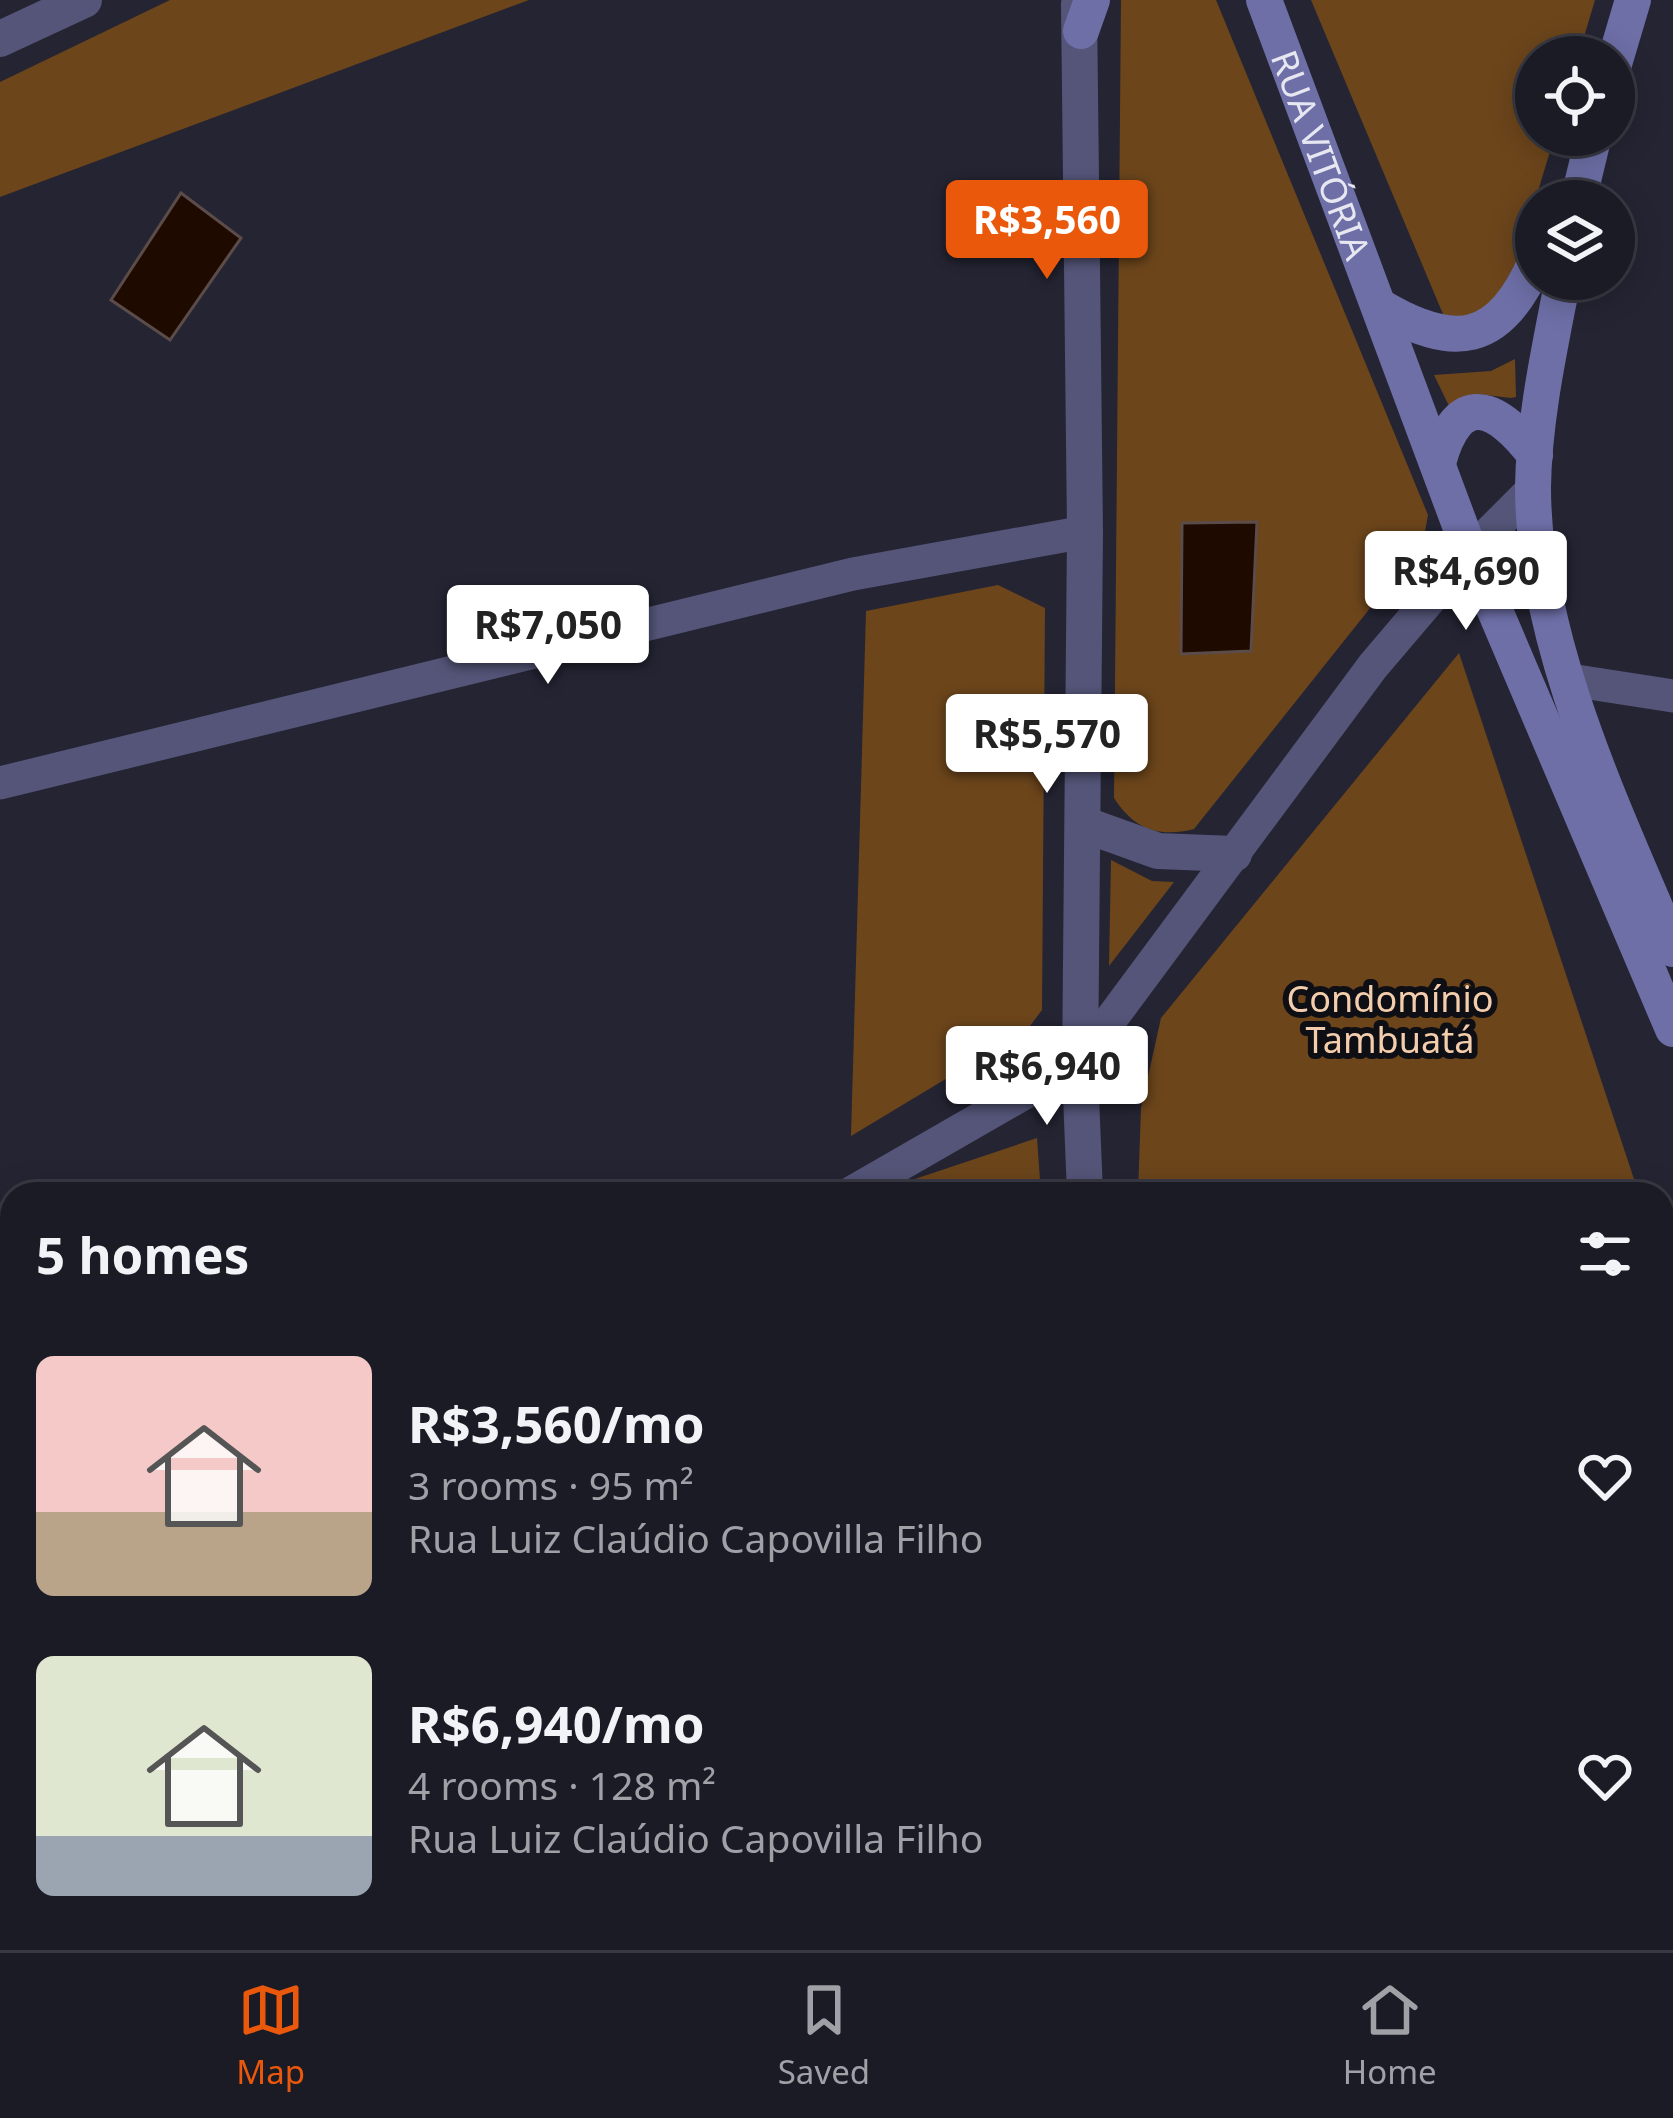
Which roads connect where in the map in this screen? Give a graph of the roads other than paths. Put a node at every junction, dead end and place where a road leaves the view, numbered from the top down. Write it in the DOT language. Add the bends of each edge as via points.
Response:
graph roads {
  1 [pos="84,0"];
  2 [pos="1633,0"];
  3 [pos="1264,2"];
  4 [pos="1084,10"];
  5 [pos="2,35"];
  6 [pos="1622,36"];
  7 [pos="1515,300"];
  8 [pos="1560,300"];
  9 [pos="1379,306"];
  10 [pos="1438,464"];
  11 [pos="1534,472"];
  12 [pos="1085,532"];
  13 [pos="1470,552"];
  14 [pos="1570,680"];
  15 [pos="1673,697"];
  16 [pos="0,783"];
  17 [pos="1083,824"];
  18 [pos="1234,854"];
  19 [pos="1673,949"];
  20 [pos="1673,1029"];
  21 [pos="1080,1061"];
  22 [pos="870,1182"];
  23 [pos="1085,1182"];
  24 [pos="0,1388"];
  25 [pos="0,1435"];
  1 -- 5 [label="street"];
  2 -- 6 [label="main road"];
  3 -- 9 [label="main road, RUA VITÓRIA"];
  4 -- 12 [label="street"];
  7 -- 9 [label="main road" via="1496,323 1468,334 1434,335"];
  8 -- 11 [label="main road"];
  9 -- 10 [label="main road, RUA VITÓRIA"];
  10 -- 11 [label="main road" via="1448,434 1480,410 1499,414"];
  10 -- 13 [label="main road, RUA VITÓRIA"];
  11 -- 13 [label="street"];
  11 -- 14 [label="main road" via="1546,607"];
  12 -- 16 [label="street" via="853,574"];
  12 -- 17 [label="street"];
  13 -- 18 [label="street" via="1373,666"];
  13 -- 20 [label="main road, RUA VITÓRIA"];
  14 -- 15 [label="street"];
  14 -- 19 [label="main road"];
  17 -- 18 [label="street" via="1158,851"];
  17 -- 21 [label="street"];
  18 -- 21 [label="street"];
  21 -- 22 [label="street"];
  21 -- 23 [label="street"];
  24 -- 25 [label="street"];
}
